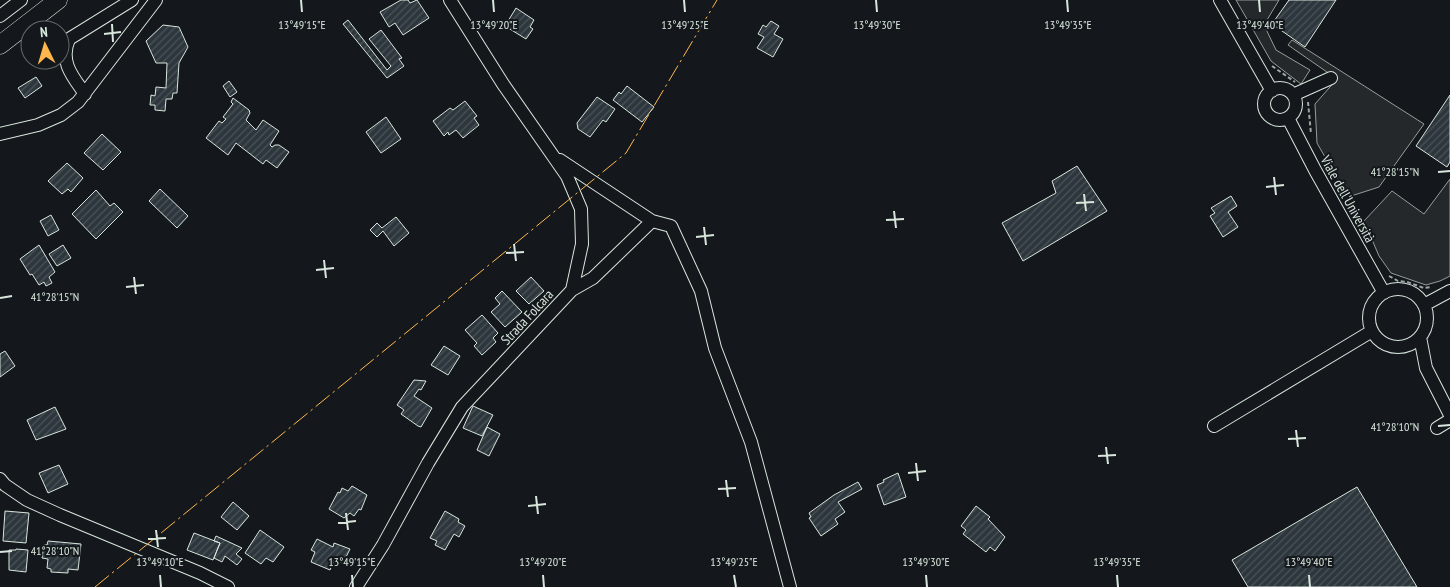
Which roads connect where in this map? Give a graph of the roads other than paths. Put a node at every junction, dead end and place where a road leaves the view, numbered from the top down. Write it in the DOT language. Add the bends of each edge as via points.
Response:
graph roads {
  1 [pos="22,0"];
  2 [pos="58,0"];
  3 [pos="132,0"];
  4 [pos="156,0"];
  5 [pos="450,0"];
  6 [pos="1220,0"];
  7 [pos="0,16"];
  8 [pos="0,45"];
  9 [pos="1331,78"];
  10 [pos="1297,90"];
  11 [pos="1272,91"];
  12 [pos="85,94"];
  13 [pos="1288,118"];
  14 [pos="0,134"];
  15 [pos="554,156"];
  16 [pos="652,221"];
  17 [pos="572,290"];
  18 [pos="1450,291"];
  19 [pos="1384,293"];
  20 [pos="1424,305"];
  21 [pos="1372,331"];
  22 [pos="1420,337"];
  23 [pos="1404,346"];
  24 [pos="1426,368"];
  25 [pos="1450,415"];
  26 [pos="1450,420"];
  27 [pos="1214,426"];
  28 [pos="1437,428"];
  29 [pos="0,479"];
  30 [pos="228,587"];
  31 [pos="356,587"];
  32 [pos="790,587"];
  1 -- 7 [label="street"];
  2 -- 8 [label="highway"];
  3 -- 12 [label="street" via="69,39 65,57 68,69"];
  4 -- 12 [label="street"];
  5 -- 15 [label="street, Strada Folcara"];
  6 -- 11 [label="street"];
  9 -- 10 [label="street"];
  10 -- 11 [label="street"];
  10 -- 13 [label="street" via="1296,105"];
  11 -- 13 [label="street" via="1265,98 1266,113 1279,120"];
  12 -- 14 [label="street" via="60,115 38,125"];
  13 -- 19 [label="street, Viale dell'Università"];
  15 -- 16 [label="street"];
  15 -- 17 [label="street, Strada Folcara" via="582,209 582,244"];
  16 -- 17 [label="street" via="593,278"];
  16 -- 32 [label="street" via="671,226 701,291 715,348 751,442"];
  17 -- 31 [label="street, Strada Folcara" via="462,407"];
  18 -- 20 [label="street"];
  19 -- 20 [label="street" via="1407,290"];
  19 -- 21 [label="street" via="1377,298 1369,314"];
  20 -- 22 [label="street" via="1427,322"];
  21 -- 23 [label="street" via="1386,344"];
  21 -- 27 [label="street"];
  22 -- 23 [label="street"];
  22 -- 24 [label="street"];
  23 -- 24 [label="street"];
  24 -- 25 [label="street"];
  26 -- 28 [label="street"];
  29 -- 30 [label="street" via="43,508"];
}
